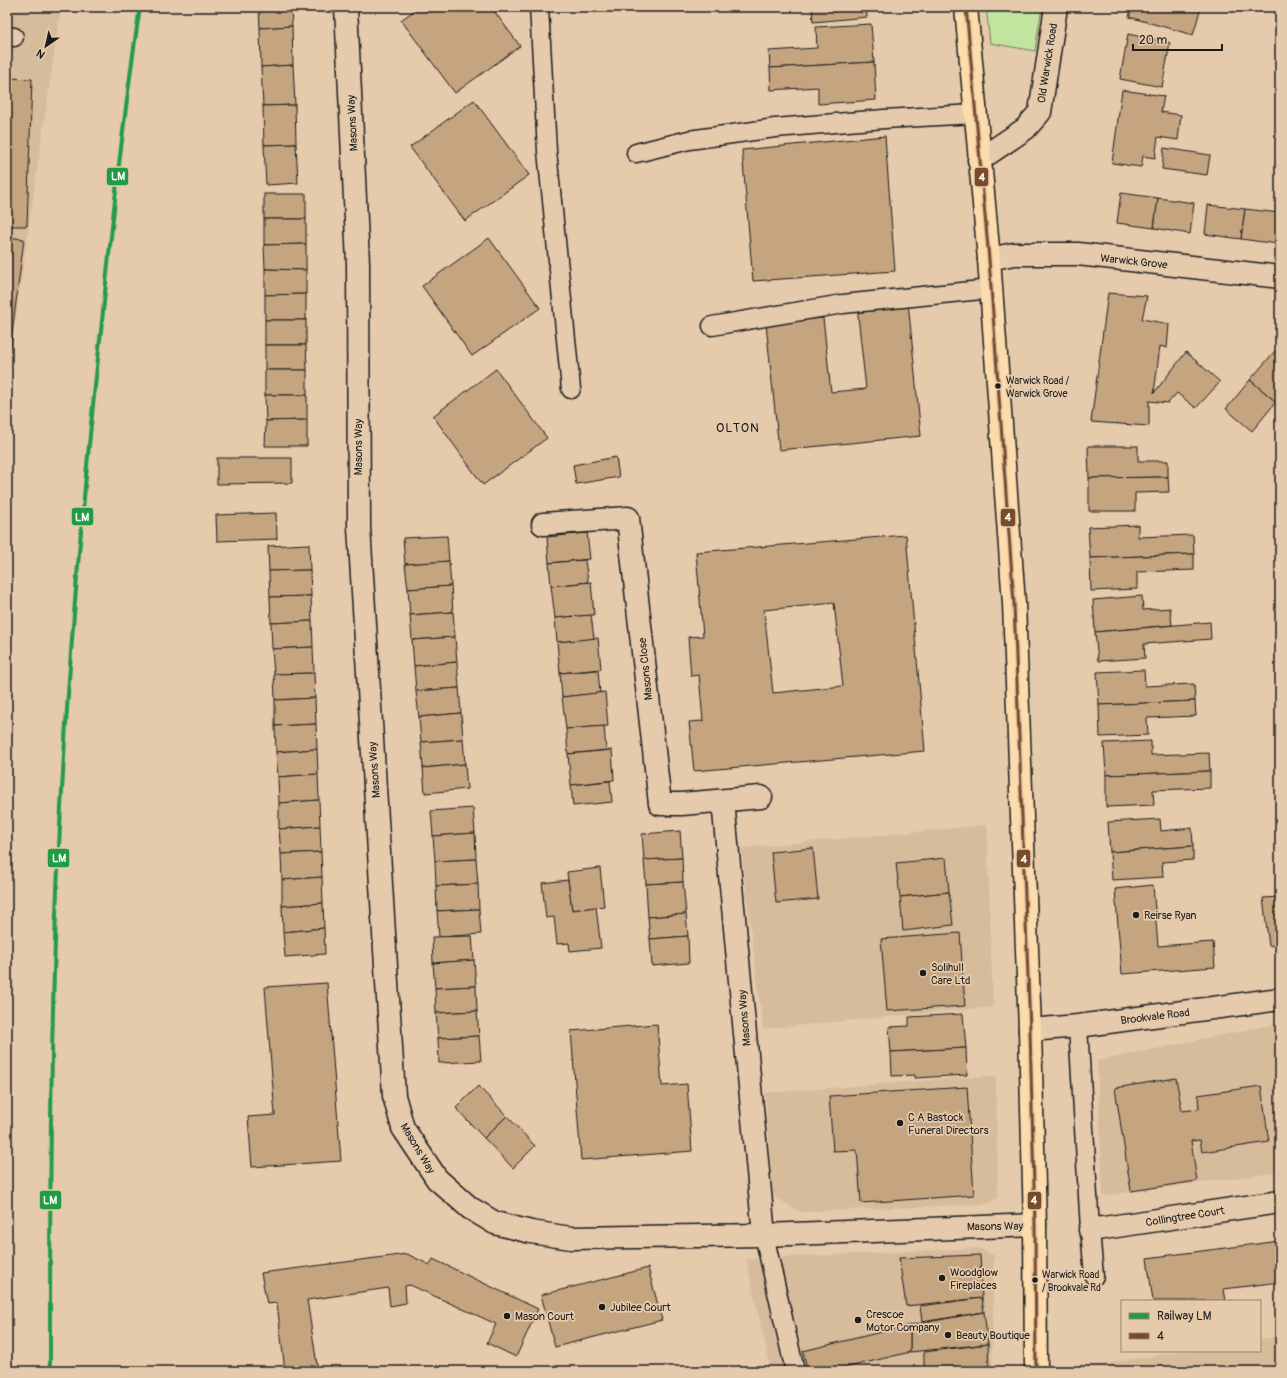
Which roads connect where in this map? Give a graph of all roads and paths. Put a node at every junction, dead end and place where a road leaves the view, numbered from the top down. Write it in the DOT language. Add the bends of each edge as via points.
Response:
graph roads {
  1 [pos="346,7"];
  2 [pos="539,7"];
  3 [pos="966,7"];
  4 [pos="1056,7"];
  5 [pos="975,114"];
  6 [pos="636,153"];
  7 [pos="979,160"];
  8 [pos="989,259"];
  9 [pos="1280,277"];
  10 [pos="991,290"];
  11 [pos="712,326"];
  12 [pos="571,390"];
  13 [pos="543,524"];
  14 [pos="761,797"];
  15 [pos="723,801"];
  16 [pos="1280,1000"];
  17 [pos="1078,1026"];
  18 [pos="1030,1030"];
  19 [pos="1280,1202"];
  20 [pos="1036,1225"];
  21 [pos="1090,1230"];
  22 [pos="764,1234"];
  23 [pos="1094,1276"];
  24 [pos="795,1371"];
  25 [pos="1036,1371"];
  1 -- 22 [label="street, Masons Way" via="358,263 359,527 394,1096 404,1128 436,1179 470,1208 495,1223 571,1238"];
  2 -- 12 [label="lane" via="547,151"];
  3 -- 5 [label="highway"];
  4 -- 7 [label="street, Old Warwick Road" via="1040,112 1025,129"];
  5 -- 6 [label="lane" via="775,128 689,140"];
  5 -- 7 [label="highway"];
  7 -- 8 [label="highway"];
  8 -- 9 [label="street, Warwick Grove" via="1014,254 1078,254"];
  8 -- 10 [label="highway"];
  10 -- 11 [label="lane" via="843,304"];
  10 -- 18 [label="highway" via="1014,604"];
  13 -- 15 [label="street, Masons Close" via="628,518 660,804"];
  14 -- 15 [label="street, Masons Close"];
  15 -- 22 [label="street, Masons Way"];
  16 -- 17 [label="street, Brookvale Road"];
  17 -- 18 [label="street, Brookvale Road"];
  17 -- 21 [label="lane"];
  18 -- 20 [label="highway"];
  19 -- 21 [label="street, Collingtree Court"];
  20 -- 22 [label="street, Masons Way"];
  20 -- 25 [label="highway"];
  21 -- 23 [label="lane"];
  22 -- 24 [label="lane"];
}
